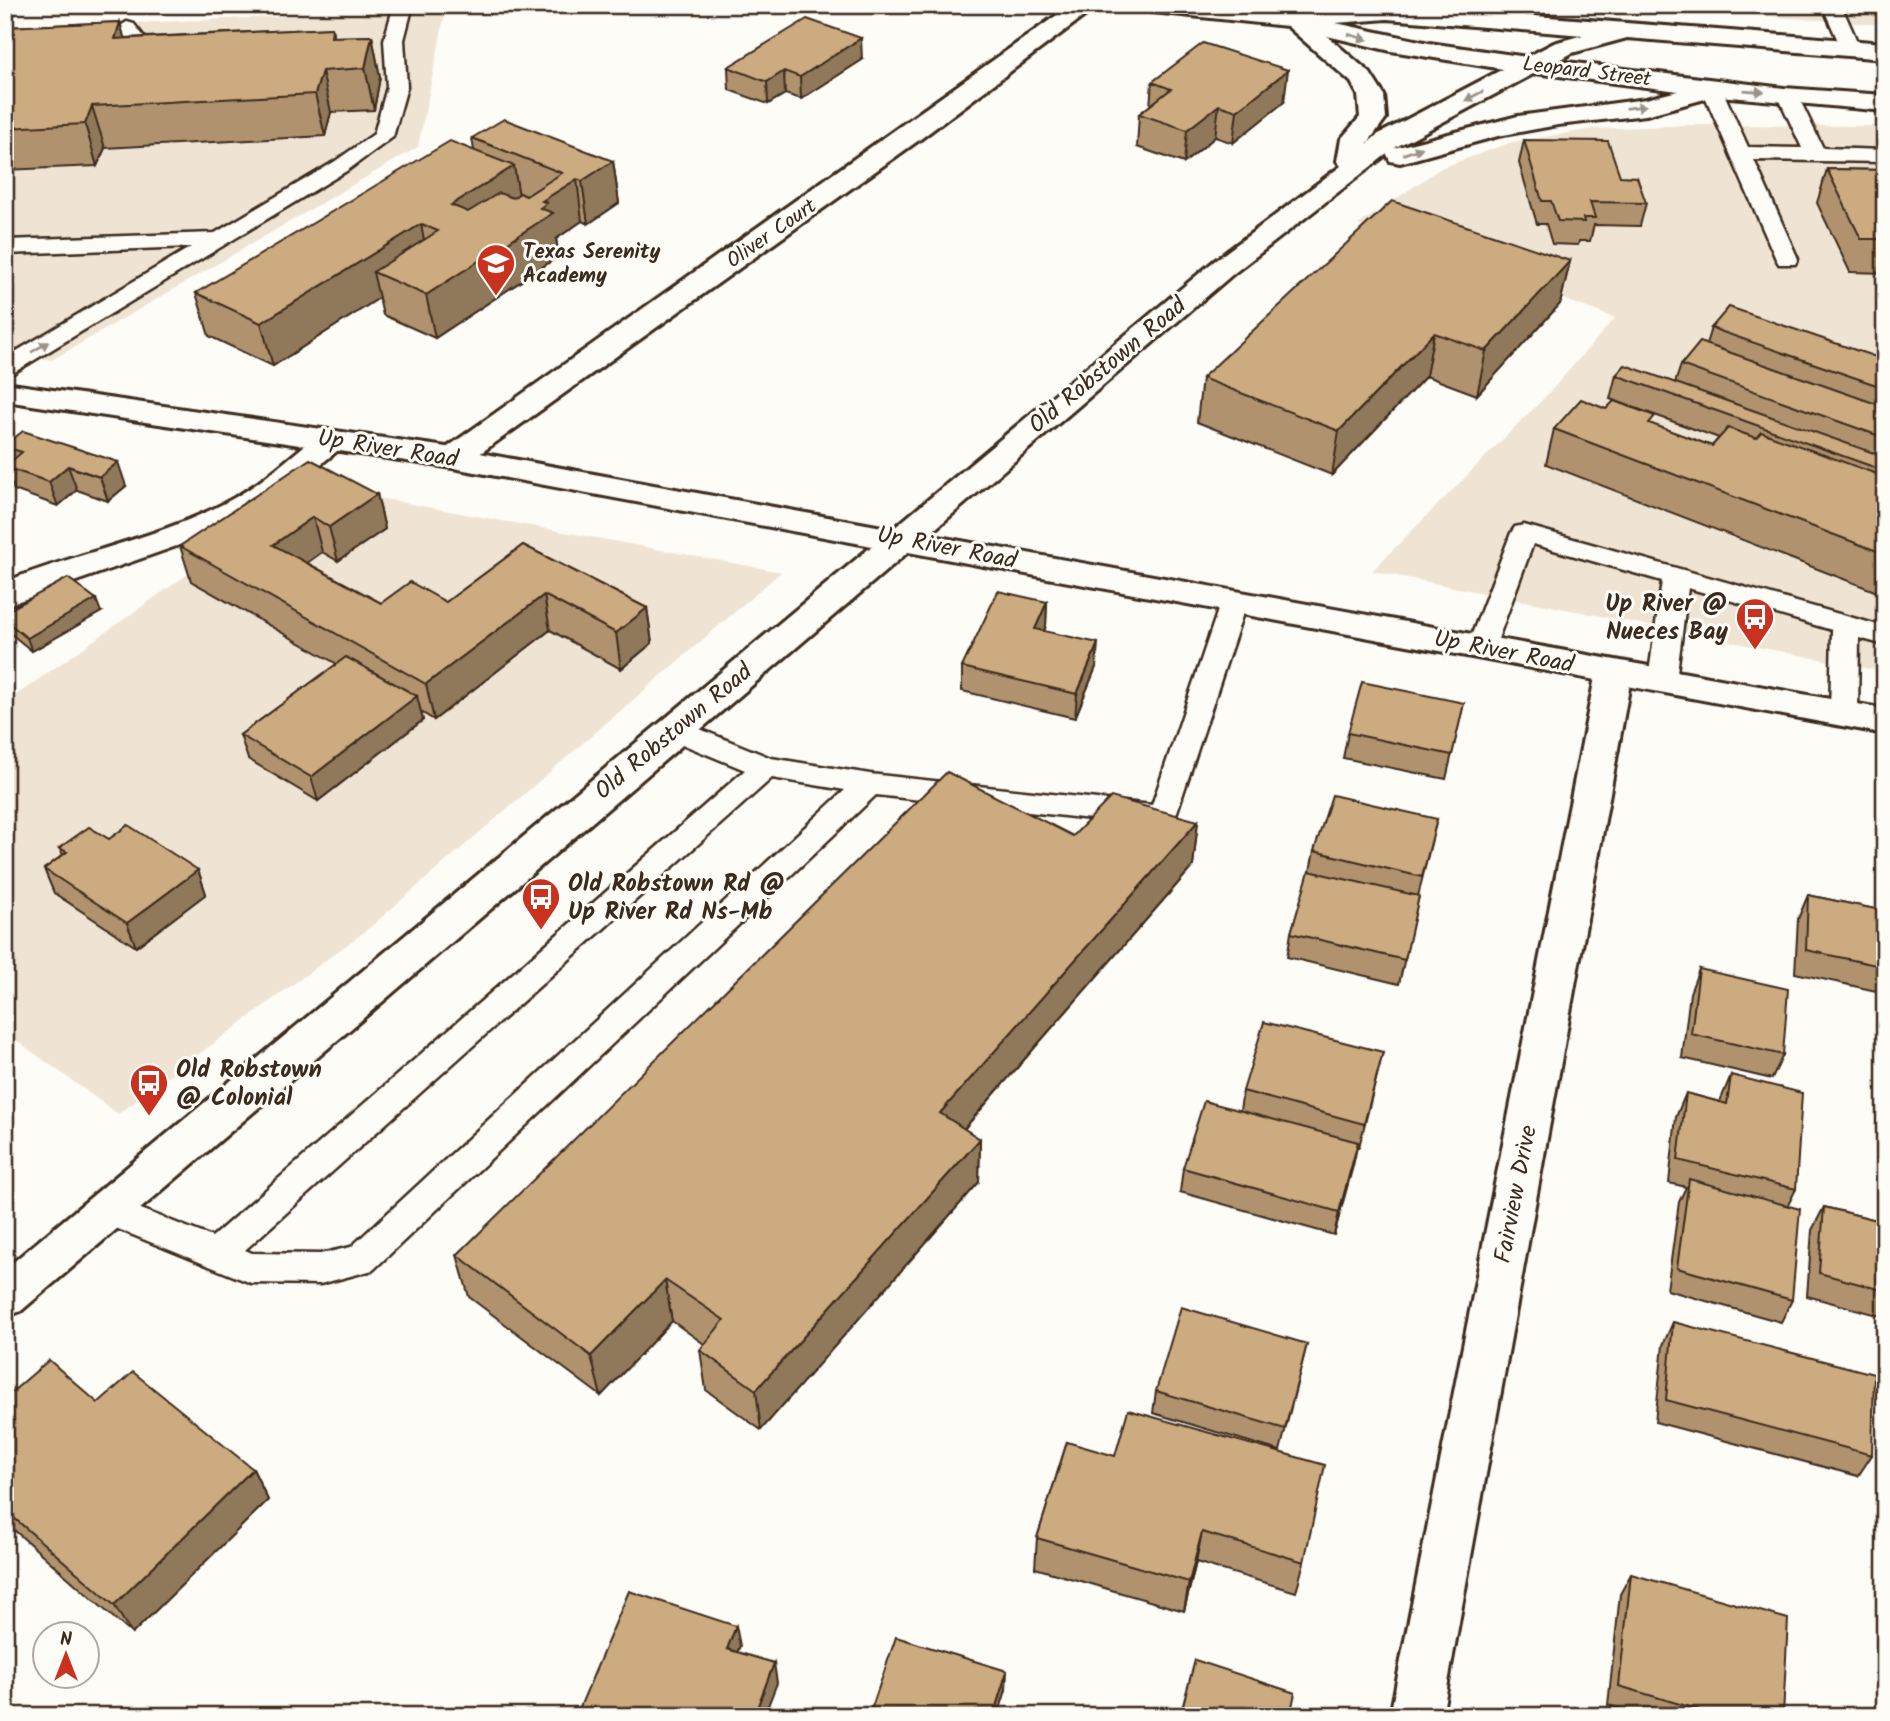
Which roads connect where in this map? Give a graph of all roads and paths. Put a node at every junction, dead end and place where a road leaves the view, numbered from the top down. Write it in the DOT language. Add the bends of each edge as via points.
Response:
graph roads {
  1 [pos="136,5"];
  2 [pos="404,5"];
  3 [pos="1087,5"];
  4 [pos="1153,5"];
  5 [pos="1831,5"];
  6 [pos="1297,12"];
  7 [pos="1626,31"];
  8 [pos="1697,37"];
  9 [pos="188,47"];
  10 [pos="1850,48"];
  11 [pos="1885,51"];
  12 [pos="1522,71"];
  13 [pos="1711,87"];
  14 [pos="1787,94"];
  15 [pos="1885,103"];
  16 [pos="1568,115"];
  17 [pos="1740,153"];
  18 [pos="1815,155"];
  19 [pos="1885,156"];
  20 [pos="1349,173"];
  21 [pos="220,239"];
  22 [pos="5,247"];
  23 [pos="1787,260"];
  24 [pos="5,368"];
  25 [pos="5,392"];
  26 [pos="331,440"];
  27 [pos="453,457"];
  28 [pos="901,539"];
  29 [pos="1676,576"];
  30 [pos="5,595"];
  31 [pos="1234,601"];
  32 [pos="1846,625"];
  33 [pos="1885,636"];
  34 [pos="1481,647"];
  35 [pos="1614,672"];
  36 [pos="1662,680"];
  37 [pos="1844,714"];
  38 [pos="1885,722"];
  39 [pos="675,730"];
  40 [pos="766,767"];
  41 [pos="870,784"];
  42 [pos="107,1210"];
  43 [pos="216,1255"];
  44 [pos="5,1297"];
  45 [pos="1416,1716"];
  1 -- 9 [label="lane" via="118,31 160,48"];
  2 -- 21 [label="lane" via="387,40 397,87 383,137"];
  3 -- 27 [label="street, Oliver Court"];
  4 -- 6 [label="street, Leopard Street"];
  5 -- 10 [label="lane"];
  6 -- 7 [label="street, Leopard Street" via="1387,12"];
  6 -- 12 [label="street, Leopard Street, one-way" via="1373,42"];
  6 -- 20 [label="street" via="1361,78 1371,95 1373,118 1354,139"];
  7 -- 8 [label="street, Leopard Street"];
  7 -- 12 [label="street, Old Robstown Road" via="1563,48"];
  8 -- 10 [label="street, Leopard Street"];
  8 -- 13 [label="street" via="1713,67"];
  10 -- 11 [label="street, Leopard Street"];
  12 -- 13 [label="street, Leopard Street"];
  12 -- 16 [label="street" via="1518,95 1534,106"];
  12 -- 20 [label="street, Old Robstown Road, one-way" via="1386,141"];
  13 -- 14 [label="street, Leopard Street, one-way"];
  16 -- 13 [label="street, Old Robstown Road, one-way" via="1674,103"];
  13 -- 17 [label="lane"];
  14 -- 15 [label="street, Leopard Street"];
  14 -- 18 [label="lane"];
  20 -- 16 [label="street, Old Robstown Road, one-way" via="1441,141"];
  17 -- 18 [label="lane"];
  17 -- 23 [label="lane"];
  18 -- 19 [label="lane"];
  20 -- 28 [label="street, Old Robstown Road" via="1223,268"];
  21 -- 22 [label="lane"];
  24 -- 21 [label="lane, one-way"];
  25 -- 26 [label="street, Up River Road"];
  26 -- 27 [label="street, Up River Road"];
  26 -- 30 [label="street" via="240,509 172,539 38,580"];
  27 -- 28 [label="street, Up River Road"];
  28 -- 31 [label="street, Up River Road"];
  28 -- 39 [label="street, Old Robstown Road"];
  29 -- 32 [label="lane"];
  29 -- 34 [label="lane" via="1524,533"];
  29 -- 36 [label="lane"];
  31 -- 34 [label="street, Up River Road"];
  31 -- 41 [label="lane" via="1163,817"];
  32 -- 33 [label="lane"];
  32 -- 37 [label="lane"];
  34 -- 35 [label="street, Up River Road"];
  35 -- 36 [label="street, Up River Road"];
  35 -- 45 [label="street, Fairview Drive"];
  36 -- 37 [label="street, Up River Road"];
  37 -- 38 [label="street, Up River Road"];
  39 -- 40 [label="lane"];
  39 -- 42 [label="street, Old Robstown Road"];
  40 -- 41 [label="lane"];
  40 -- 43 [label="lane"];
  41 -- 43 [label="lane" via="361,1259 320,1269 251,1268"];
  42 -- 43 [label="lane"];
  42 -- 44 [label="street, Old Robstown Road"];
}
